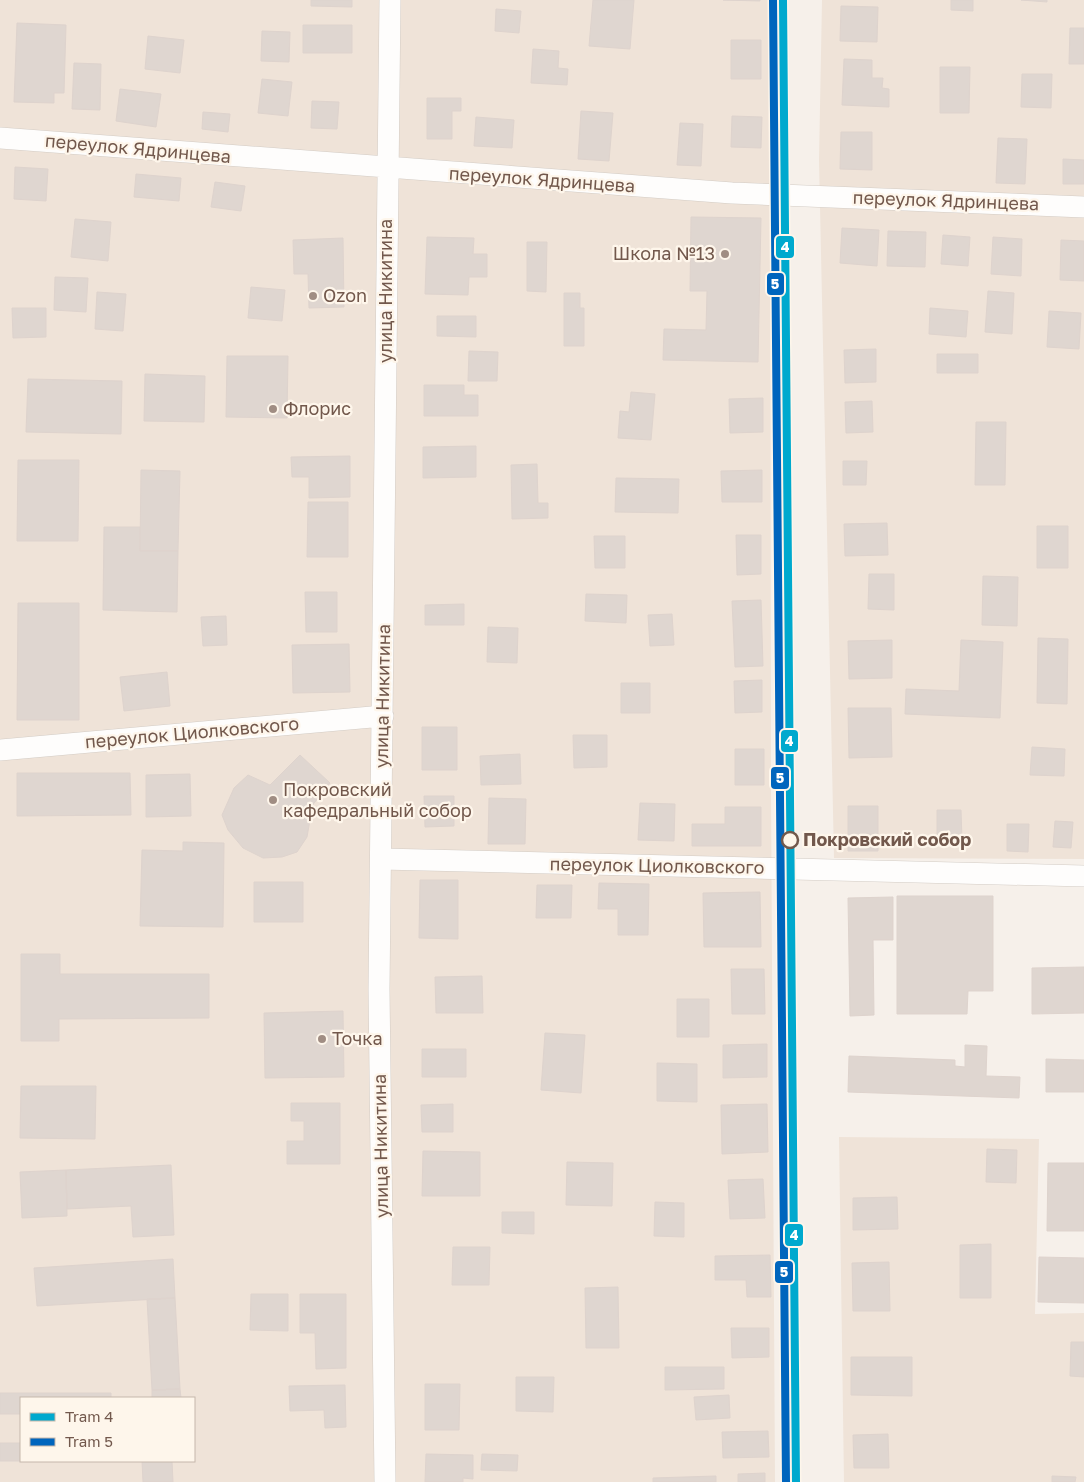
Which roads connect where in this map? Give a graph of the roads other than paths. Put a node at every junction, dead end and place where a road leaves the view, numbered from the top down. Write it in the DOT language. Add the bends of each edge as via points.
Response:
graph roads {
  1 [pos="390,0"];
  2 [pos="0,138"];
  3 [pos="388,168"];
  4 [pos="1084,207"];
  5 [pos="383,716"];
  6 [pos="0,750"];
  7 [pos="381,859"];
  8 [pos="1084,876"];
  9 [pos="385,1482"];
  1 -- 3 [label="street, улица Никитина"];
  2 -- 3 [label="street, переулок Ядринцева"];
  3 -- 4 [label="street, переулок Ядринцева" via="732,193"];
  3 -- 5 [label="street, улица Никитина"];
  5 -- 6 [label="street, переулок Циолковского"];
  5 -- 7 [label="street, улица Никитина"];
  7 -- 8 [label="street, переулок Циолковского"];
  7 -- 9 [label="street, улица Никитина" via="379,989"];
}
